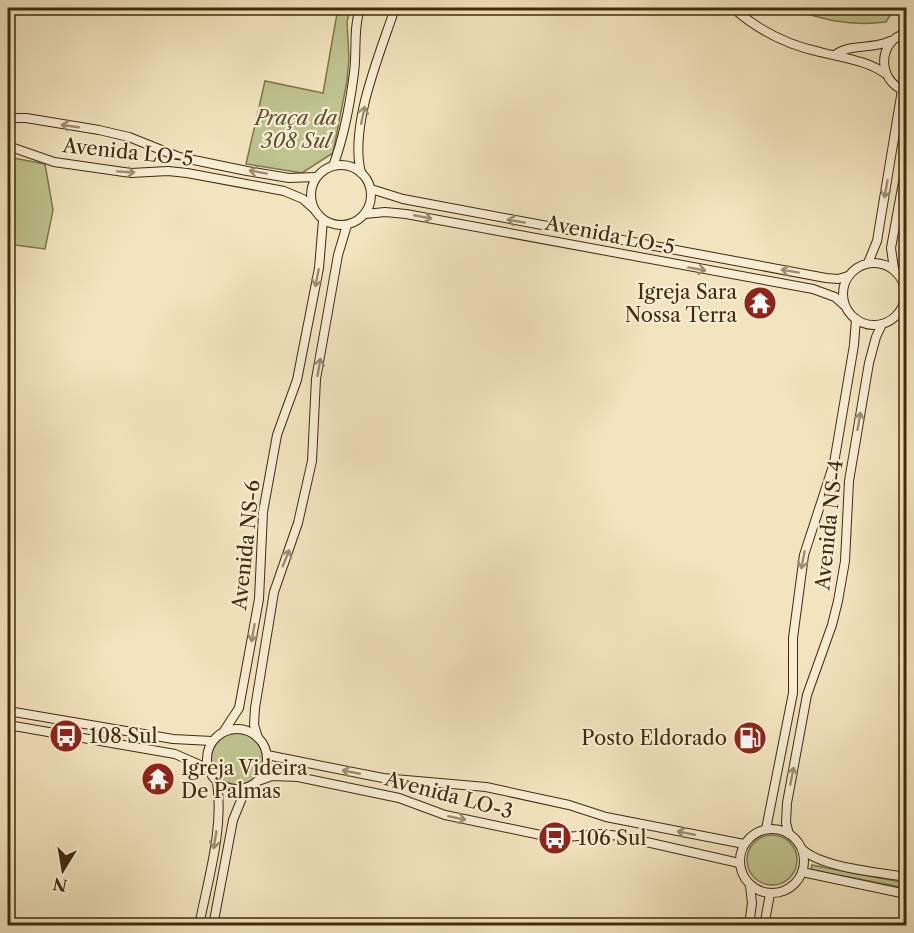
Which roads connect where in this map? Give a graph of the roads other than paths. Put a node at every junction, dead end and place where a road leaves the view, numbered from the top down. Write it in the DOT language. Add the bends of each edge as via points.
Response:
graph roads {
  1 [pos="360,8"];
  2 [pos="395,8"];
  3 [pos="733,8"];
  4 [pos="905,32"];
  5 [pos="892,40"];
  6 [pos="835,55"];
  7 [pos="886,74"];
  8 [pos="904,91"];
  9 [pos="8,118"];
  10 [pos="8,146"];
  11 [pos="333,166"];
  12 [pos="906,166"];
  13 [pos="362,172"];
  14 [pos="316,177"];
  15 [pos="371,189"];
  16 [pos="313,208"];
  17 [pos="365,214"];
  18 [pos="323,220"];
  19 [pos="347,225"];
  20 [pos="868,263"];
  21 [pos="894,269"];
  22 [pos="848,276"];
  23 [pos="906,292"];
  24 [pos="844,305"];
  25 [pos="904,310"];
  26 [pos="856,320"];
  27 [pos="882,324"];
  28 [pos="8,711"];
  29 [pos="8,725"];
  30 [pos="224,731"];
  31 [pos="258,738"];
  32 [pos="212,741"];
  33 [pos="267,755"];
  34 [pos="207,768"];
  35 [pos="258,780"];
  36 [pos="217,782"];
  37 [pos="246,788"];
  38 [pos="766,829"];
  39 [pos="789,834"];
  40 [pos="744,844"];
  41 [pos="803,850"];
  42 [pos="739,863"];
  43 [pos="802,872"];
  44 [pos="906,877"];
  45 [pos="750,886"];
  46 [pos="771,894"];
  47 [pos="906,894"];
  48 [pos="199,926"];
  49 [pos="213,926"];
  50 [pos="749,926"];
  51 [pos="764,926"];
  1 -- 11 [label="street" via="354,73"];
  13 -- 2 [label="street, one-way" via="358,138"];
  3 -- 6 [label="street" via="793,45"];
  4 -- 5 [label="street"];
  5 -- 6 [label="street" via="872,47 847,48"];
  5 -- 7 [label="street" via="884,56"];
  6 -- 7 [label="street" via="873,65"];
  7 -- 8 [label="street"];
  8 -- 20 [label="street, one-way" via="877,241"];
  14 -- 9 [label="street, Avenida LO-5, one-way" via="289,178 248,171 179,157 99,130"];
  10 -- 16 [label="street, Avenida LO-5, one-way" via="54,162 132,173 187,173 284,191"];
  11 -- 13 [label="street" via="353,167"];
  11 -- 14 [label="street"];
  12 -- 21 [label="street" via="891,248"];
  13 -- 15 [label="street"];
  14 -- 16 [label="street" via="311,187"];
  15 -- 17 [label="street"];
  22 -- 15 [label="street, Avenida LO-5, one-way" via="826,278 644,245 403,199"];
  16 -- 18 [label="street"];
  17 -- 19 [label="street"];
  17 -- 24 [label="street, Avenida LO-5, one-way" via="406,214 813,289"];
  18 -- 19 [label="street"];
  18 -- 30 [label="street, Avenida NS-6, one-way" via="319,268 297,380 277,435 263,512 259,598 243,686 238,708"];
  31 -- 19 [label="street, Avenida NS-6, one-way" via="255,708 272,603 296,529 312,461 316,379"];
  20 -- 21 [label="street" via="882,263"];
  20 -- 22 [label="street" via="856,267"];
  21 -- 23 [label="street"];
  22 -- 24 [label="street" via="843,285"];
  23 -- 25 [label="street"];
  24 -- 26 [label="street"];
  25 -- 27 [label="street"];
  26 -- 27 [label="street" via="868,325"];
  26 -- 38 [label="street, Avenida NS-4, one-way" via="834,463 804,555 793,638 793,693"];
  39 -- 27 [label="street, Avenida NS-4, one-way" via="786,803 807,695 838,601 845,561 849,481 868,363"];
  28 -- 32 [label="street" via="173,739"];
  29 -- 34 [label="street" via="175,754"];
  30 -- 31 [label="street" via="248,731"];
  30 -- 32 [label="street"];
  31 -- 33 [label="street"];
  32 -- 34 [label="street"];
  33 -- 35 [label="street"];
  40 -- 33 [label="street, Avenida LO-3, one-way" via="606,818 569,805 486,787 393,780"];
  34 -- 36 [label="street"];
  35 -- 37 [label="street"];
  35 -- 42 [label="street, Avenida LO-3, one-way" via="298,777 399,798 445,815 555,838 600,834"];
  36 -- 37 [label="street" via="225,787"];
  36 -- 48 [label="street, one-way" via="219,810"];
  37 -- 49 [label="street" via="233,820"];
  38 -- 39 [label="street"];
  38 -- 40 [label="street"];
  39 -- 41 [label="street"];
  40 -- 42 [label="street"];
  41 -- 43 [label="street"];
  41 -- 44 [label="street" via="828,863"];
  42 -- 45 [label="street"];
  43 -- 46 [label="street" via="791,888"];
  43 -- 47 [label="street"];
  45 -- 46 [label="street"];
  45 -- 50 [label="street"];
  46 -- 51 [label="street"];
}
